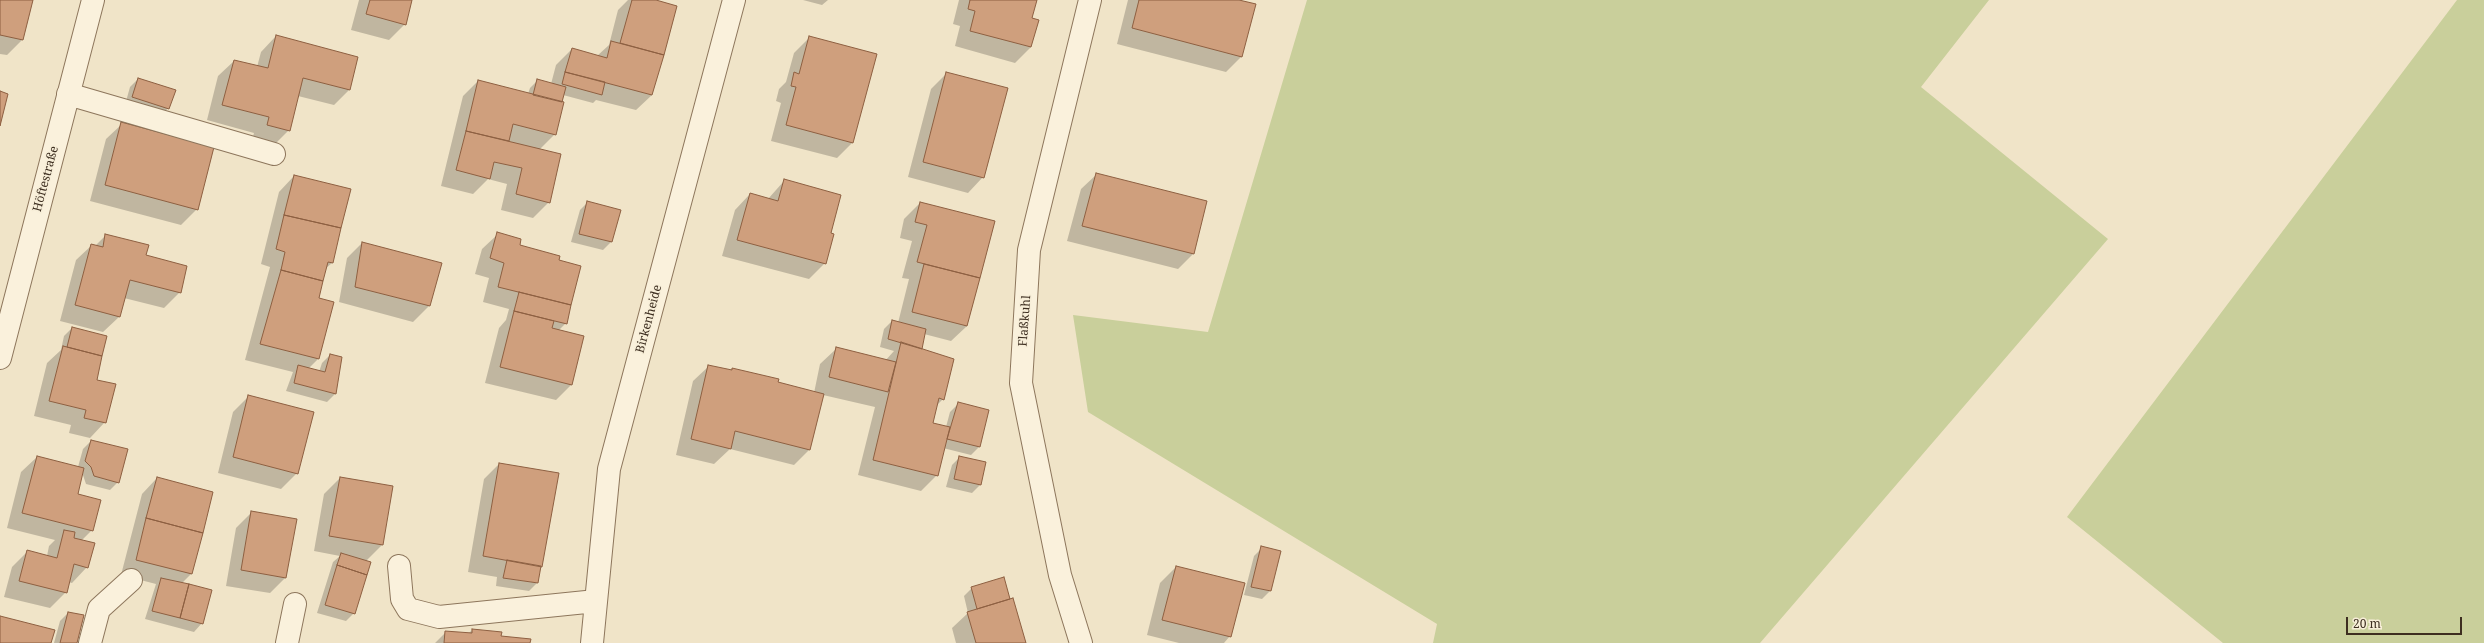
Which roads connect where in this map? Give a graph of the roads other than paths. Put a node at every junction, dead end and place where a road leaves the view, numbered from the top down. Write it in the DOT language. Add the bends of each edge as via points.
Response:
graph roads {
  1 [pos="93,0"];
  2 [pos="734,0"];
  3 [pos="1090,0"];
  4 [pos="68,94"];
  5 [pos="274,154"];
  6 [pos="0,358"];
  7 [pos="399,566"];
  8 [pos="131,580"];
  9 [pos="596,601"];
  10 [pos="295,604"];
  11 [pos="90,643"];
  12 [pos="287,643"];
  13 [pos="592,643"];
  14 [pos="1081,643"];
  1 -- 4 [label="street, Höftestraße"];
  2 -- 9 [label="street, Birkenheide" via="608,469"];
  3 -- 14 [label="street, Flaßkuhl" via="1029,250 1021,383 1060,575"];
  4 -- 5 [label="street"];
  4 -- 6 [label="street, Höftestraße"];
  7 -- 9 [label="street" via="402,599 408,609 439,617"];
  8 -- 11 [label="street" via="99,609"];
  9 -- 13 [label="street, Birkenheide"];
  10 -- 12 [label="street"];
}
